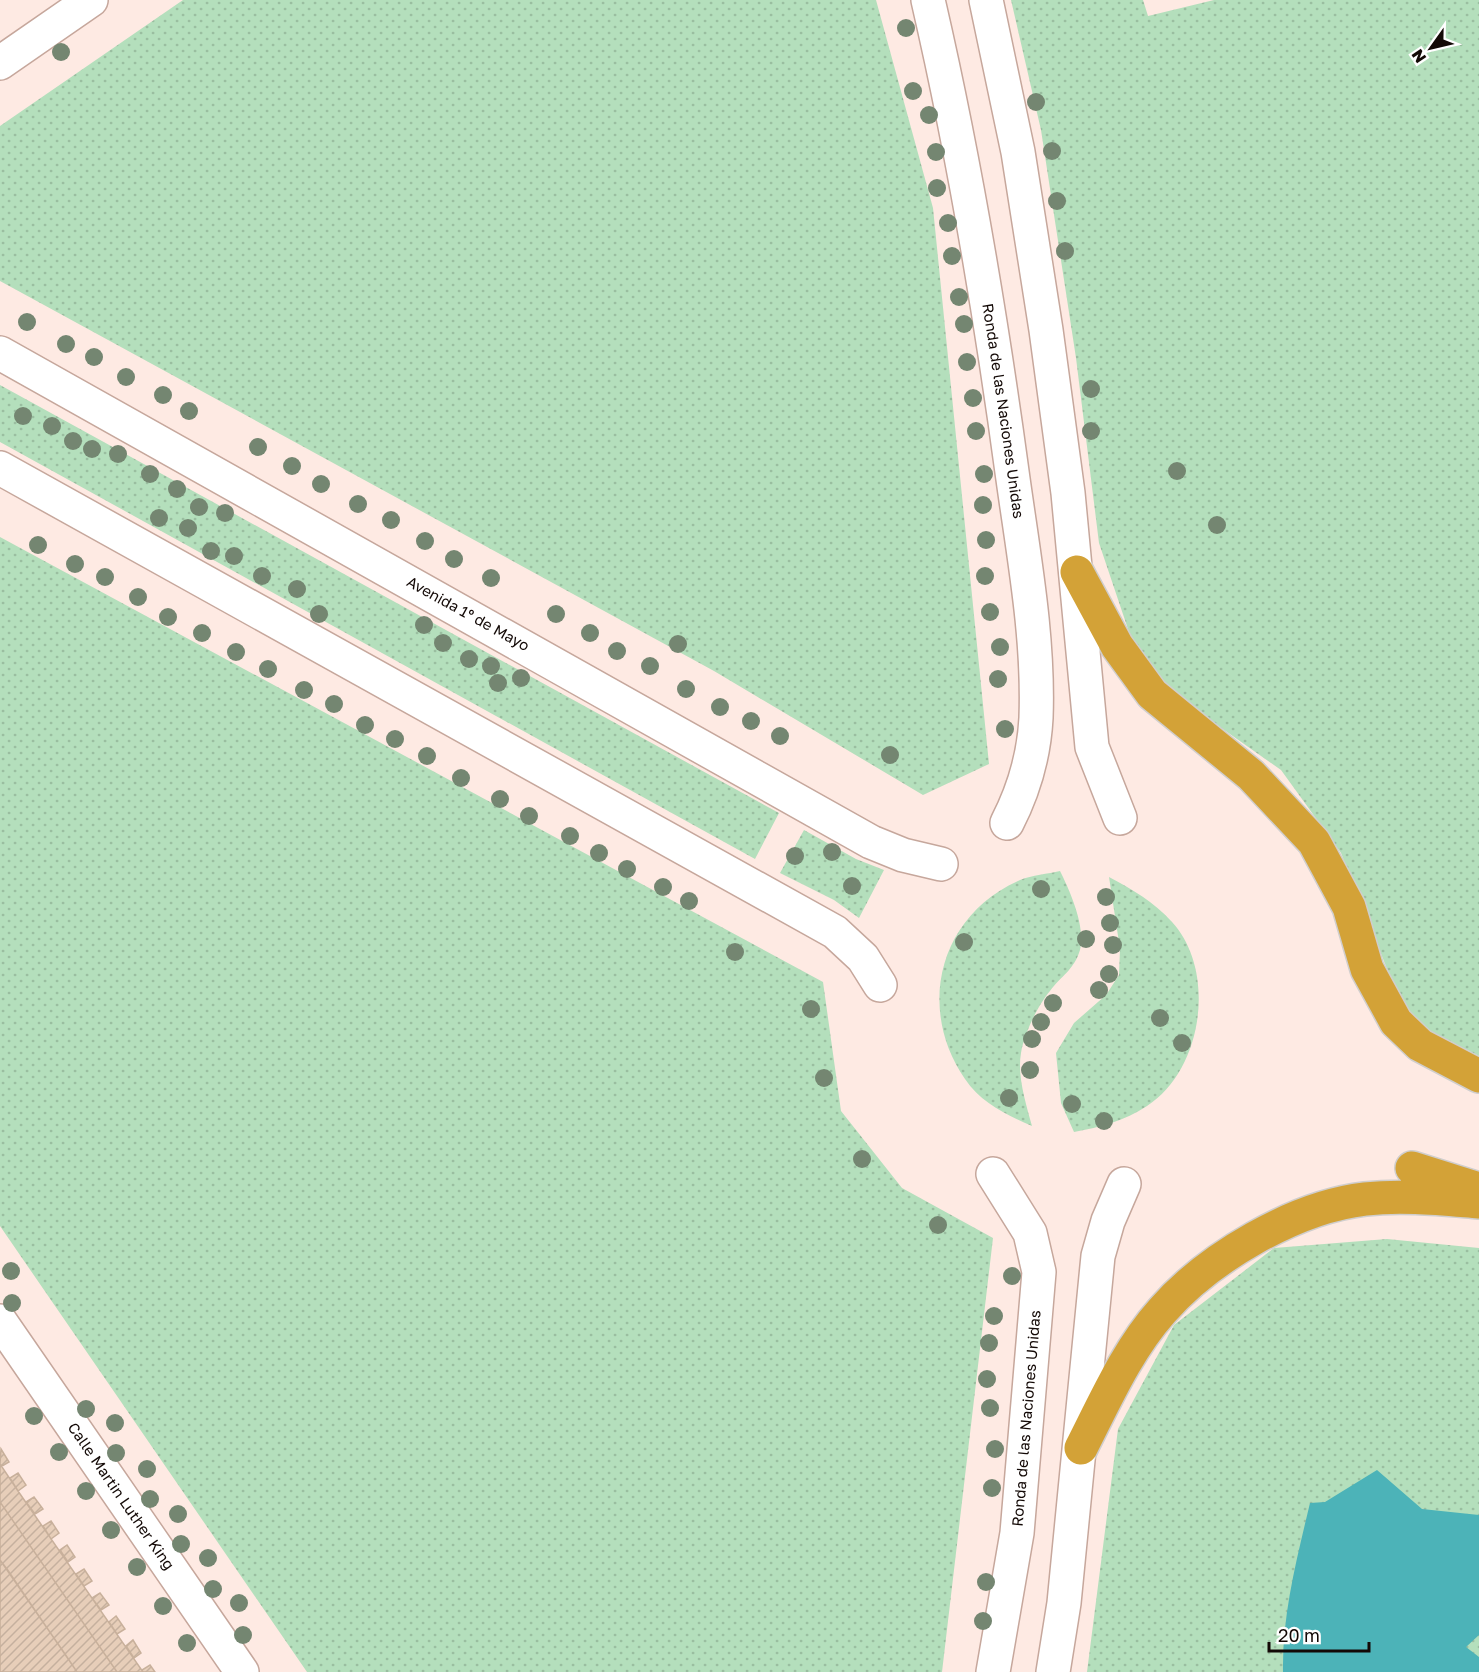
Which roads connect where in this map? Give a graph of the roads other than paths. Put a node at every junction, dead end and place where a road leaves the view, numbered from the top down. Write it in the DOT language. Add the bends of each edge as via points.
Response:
graph roads {
  1 [pos="91,0"];
  2 [pos="928,0"];
  3 [pos="986,0"];
  4 [pos="0,63"];
  5 [pos="0,353"];
  6 [pos="0,468"];
  7 [pos="1077,572"];
  8 [pos="1120,818"];
  9 [pos="1007,822"];
  10 [pos="941,864"];
  11 [pos="880,985"];
  12 [pos="1479,1076"];
  13 [pos="1412,1168"];
  14 [pos="993,1174"];
  15 [pos="1124,1184"];
  16 [pos="1479,1189"];
  17 [pos="1479,1202"];
  18 [pos="0,1321"];
  19 [pos="1080,1448"];
  20 [pos="242,1672"];
  21 [pos="993,1672"];
  22 [pos="1053,1672"];
  1 -- 4 [label="street"];
  2 -- 9 [label="street, Ronda de las Naciones Unidas" via="958,127 993,324 1034,634 1036,719 1029,768"];
  3 -- 7 [label="street" via="1018,152"];
  5 -- 10 [label="street, Avenida 1º de Mayo" via="871,842"];
  6 -- 11 [label="street" via="835,932 862,958"];
  7 -- 8 [label="street" via="1092,747"];
  7 -- 12 [label="highway" via="1117,646 1152,694 1251,775 1314,842 1349,908 1367,969 1396,1023 1420,1045"];
  13 -- 16 [label="highway"];
  14 -- 21 [label="street, Ronda de las Naciones Unidas" via="1030,1233 1038,1272 1017,1533"];
  15 -- 19 [label="street" via="1098,1257"];
  17 -- 19 [label="highway" via="1412,1196 1363,1199 1281,1224 1237,1248 1199,1275 1161,1312 1132,1354"];
  18 -- 20 [label="street, Calle Martin Luther King"];
  19 -- 22 [label="street"];
}
